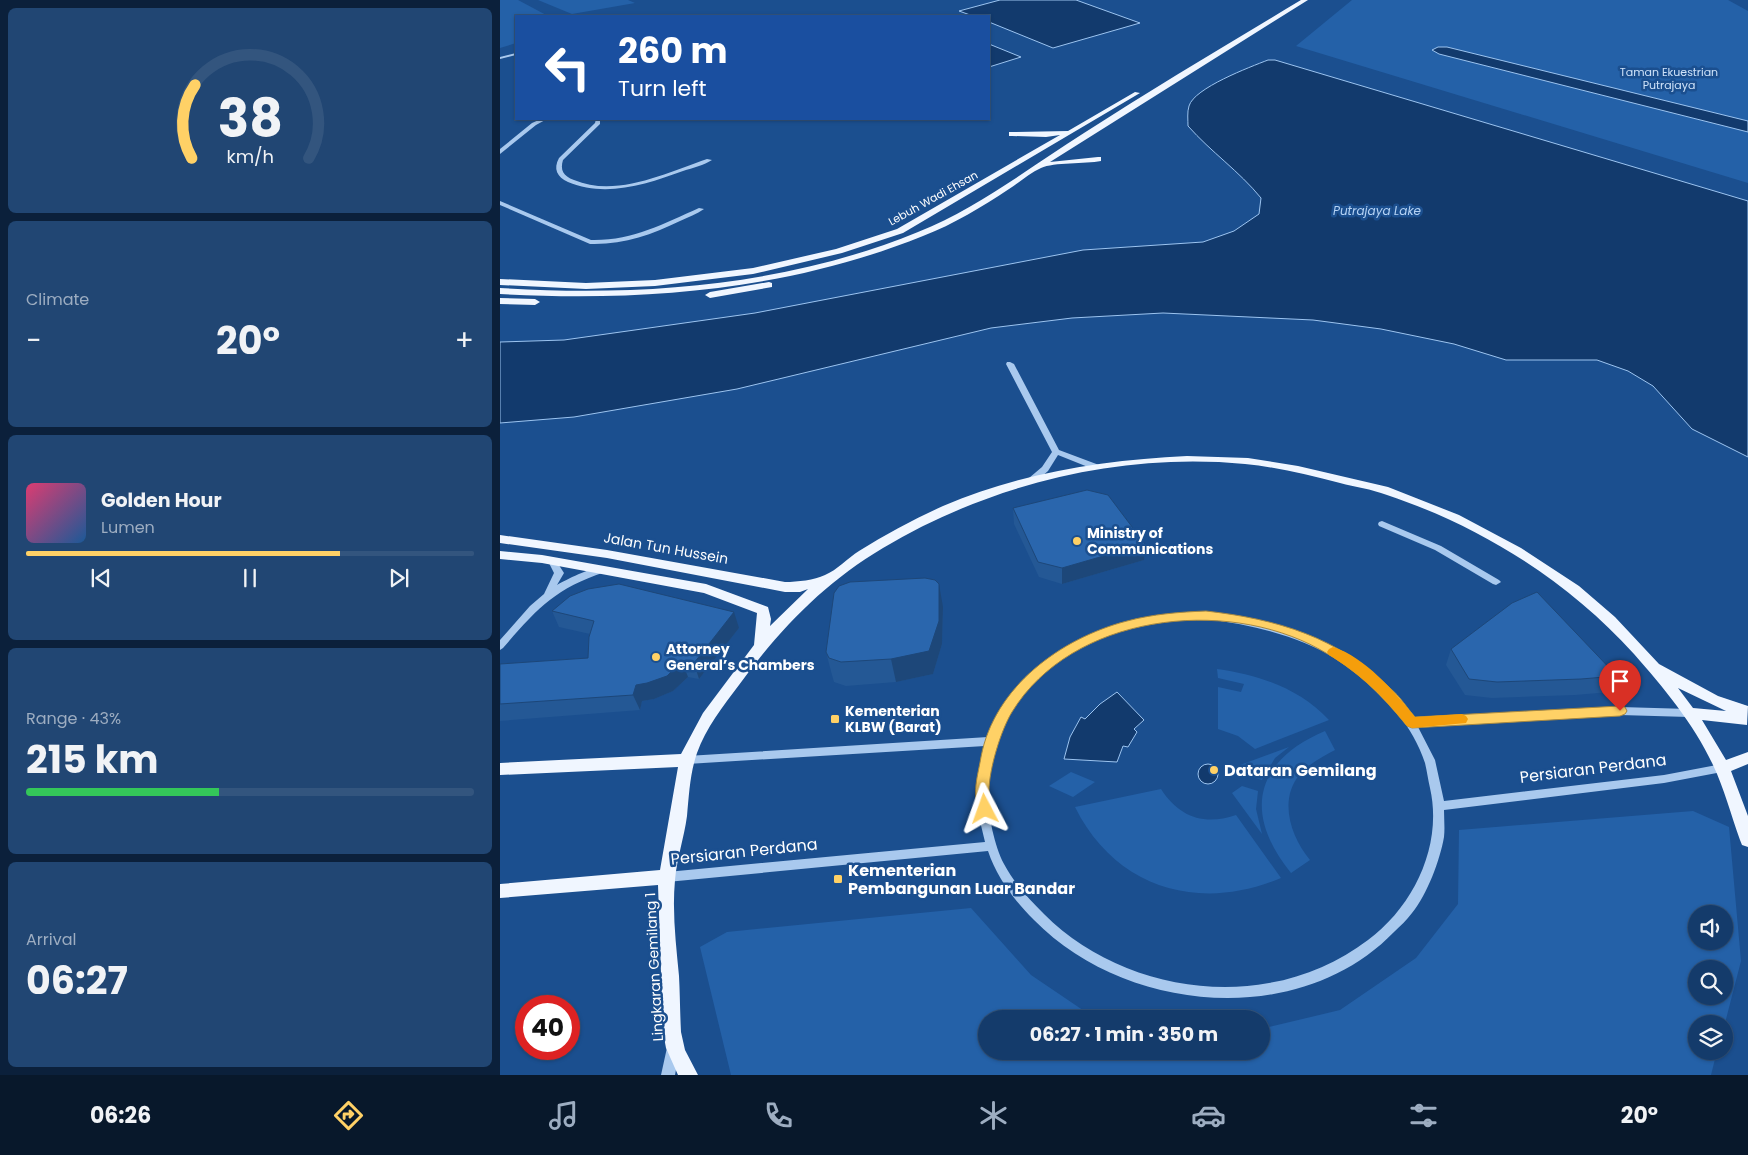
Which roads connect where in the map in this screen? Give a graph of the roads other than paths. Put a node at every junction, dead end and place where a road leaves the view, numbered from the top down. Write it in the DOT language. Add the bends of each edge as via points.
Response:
graph roads {
  1 [pos="1291,0"];
  2 [pos="1305,0"];
  3 [pos="515,54"];
  4 [pos="500,58"];
  5 [pos="542,120"];
  6 [pos="598,120"];
  7 [pos="1071,131"];
  8 [pos="1086,135"];
  9 [pos="1086,146"];
  10 [pos="500,152"];
  11 [pos="1090,153"];
  12 [pos="1029,156"];
  13 [pos="709,160"];
  14 [pos="1036,167"];
  15 [pos="500,203"];
  16 [pos="701,209"];
  17 [pos="857,255"];
  18 [pos="500,282"];
  19 [pos="500,291"];
  20 [pos="500,301"];
  21 [pos="1010,364"];
  22 [pos="1056,452"];
  23 [pos="1096,468"];
  24 [pos="1032,480"];
  25 [pos="1382,524"];
  26 [pos="500,539"];
  27 [pos="500,555"];
  28 [pos="552,561"];
  29 [pos="602,570"];
  30 [pos="825,579"];
  31 [pos="1496,582"];
  32 [pos="547,595"];
  33 [pos="760,644"];
  34 [pos="500,646"];
  35 [pos="1650,664"];
  36 [pos="1748,712"];
  37 [pos="1689,713"];
  38 [pos="1748,719"];
  39 [pos="1412,723"];
  40 [pos="991,741"];
  41 [pos="1748,758"];
  42 [pos="687,760"];
  43 [pos="1722,768"];
  44 [pos="500,769"];
  45 [pos="1440,806"];
  46 [pos="1748,840"];
  47 [pos="991,846"];
  48 [pos="667,878"];
  49 [pos="500,891"];
  50 [pos="674,1043"];
  51 [pos="668,1075"];
  52 [pos="688,1075"];
  1 -- 7 [label="main road, Lebuh Wadi Ehsan" via="1198,59"];
  2 -- 8 [label="main road"];
  3 -- 4 [label="street"];
  5 -- 10 [label="street"];
  6 -- 13 [label="street" via="558,165 559,171 572,182 600,188 617,187"];
  7 -- 12 [label="main road, Lebuh Wadi Ehsan"];
  7 -- 12 [label="main road" via="1046,135 1012,134 1025,144"];
  8 -- 9 [label="main road"];
  8 -- 14 [label="main road"];
  11 -- 14 [label="main road" via="1098,159"];
  12 -- 18 [label="main road, Lebuh Wadi Ehsan" via="900,231 839,251 753,271 655,283 543,285"];
  14 -- 17 [label="main road" via="968,210 921,234"];
  15 -- 16 [label="street" via="590,242 601,243 644,235"];
  17 -- 19 [label="main road" via="765,277 656,292 614,295"];
  17 -- 20 [label="main road" via="849,261 788,280 720,294 642,302"];
  21 -- 22 [label="street"];
  22 -- 23 [label="street"];
  22 -- 24 [label="street"];
  23 -- 24 [label="main road, Lingkaran Gemilang 1"];
  23 -- 35 [label="main road, Lingkaran Gemilang 1" via="1166,461 1238,460 1388,491 1483,532 1556,576 1606,617"];
  24 -- 30 [label="main road, Lingkaran Gemilang 1" via="931,514 885,539"];
  25 -- 31 [label="street" via="1438,548"];
  26 -- 30 [label="main road, Jalan Tun Hussein" via="554,544 785,587 800,587"];
  27 -- 28 [label="main road"];
  28 -- 29 [label="main road"];
  28 -- 32 [label="street" via="560,573"];
  29 -- 32 [label="street" via="579,577"];
  29 -- 33 [label="main road" via="706,589 763,610"];
  30 -- 33 [label="main road, Lingkaran Gemilang 1"];
  32 -- 34 [label="street"];
  33 -- 42 [label="main road, Lingkaran Gemilang 1" via="709,714"];
  35 -- 36 [label="main road" via="1706,698"];
  35 -- 37 [label="main road, Lingkaran Gemilang 1"];
  37 -- 38 [label="main road"];
  37 -- 39 [label="street" via="1620,711"];
  37 -- 43 [label="main road, Lingkaran Gemilang 1"];
  39 -- 40 [label="street" via="1387,692 1357,666 1323,645 1286,630 1246,620 1167,617 1128,625 1092,638 1059,656 1030,680 1007,708"];
  39 -- 45 [label="street" via="1431,762"];
  40 -- 42 [label="street"];
  40 -- 47 [label="street" via="982,790"];
  41 -- 43 [label="main road, Persiaran Perdana"];
  42 -- 44 [label="main road"];
  42 -- 48 [label="main road, Lingkaran Gemilang 1"];
  43 -- 45 [label="street, Persiaran Perdana" via="1664,779"];
  43 -- 46 [label="main road, Lingkaran Gemilang 1"];
  45 -- 47 [label="street" via="1437,847 1422,889 1395,926 1356,957 1308,980 1253,992 1195,991 1138,979 1087,956 1044,924 1012,887"];
  47 -- 48 [label="street, Persiaran Perdana"];
  48 -- 49 [label="main road, Persiaran Perdana"];
  48 -- 50 [label="main road, Lingkaran Gemilang 1"];
  50 -- 51 [label="street"];
  50 -- 52 [label="main road, Lingkaran Gemilang 1"];
}
